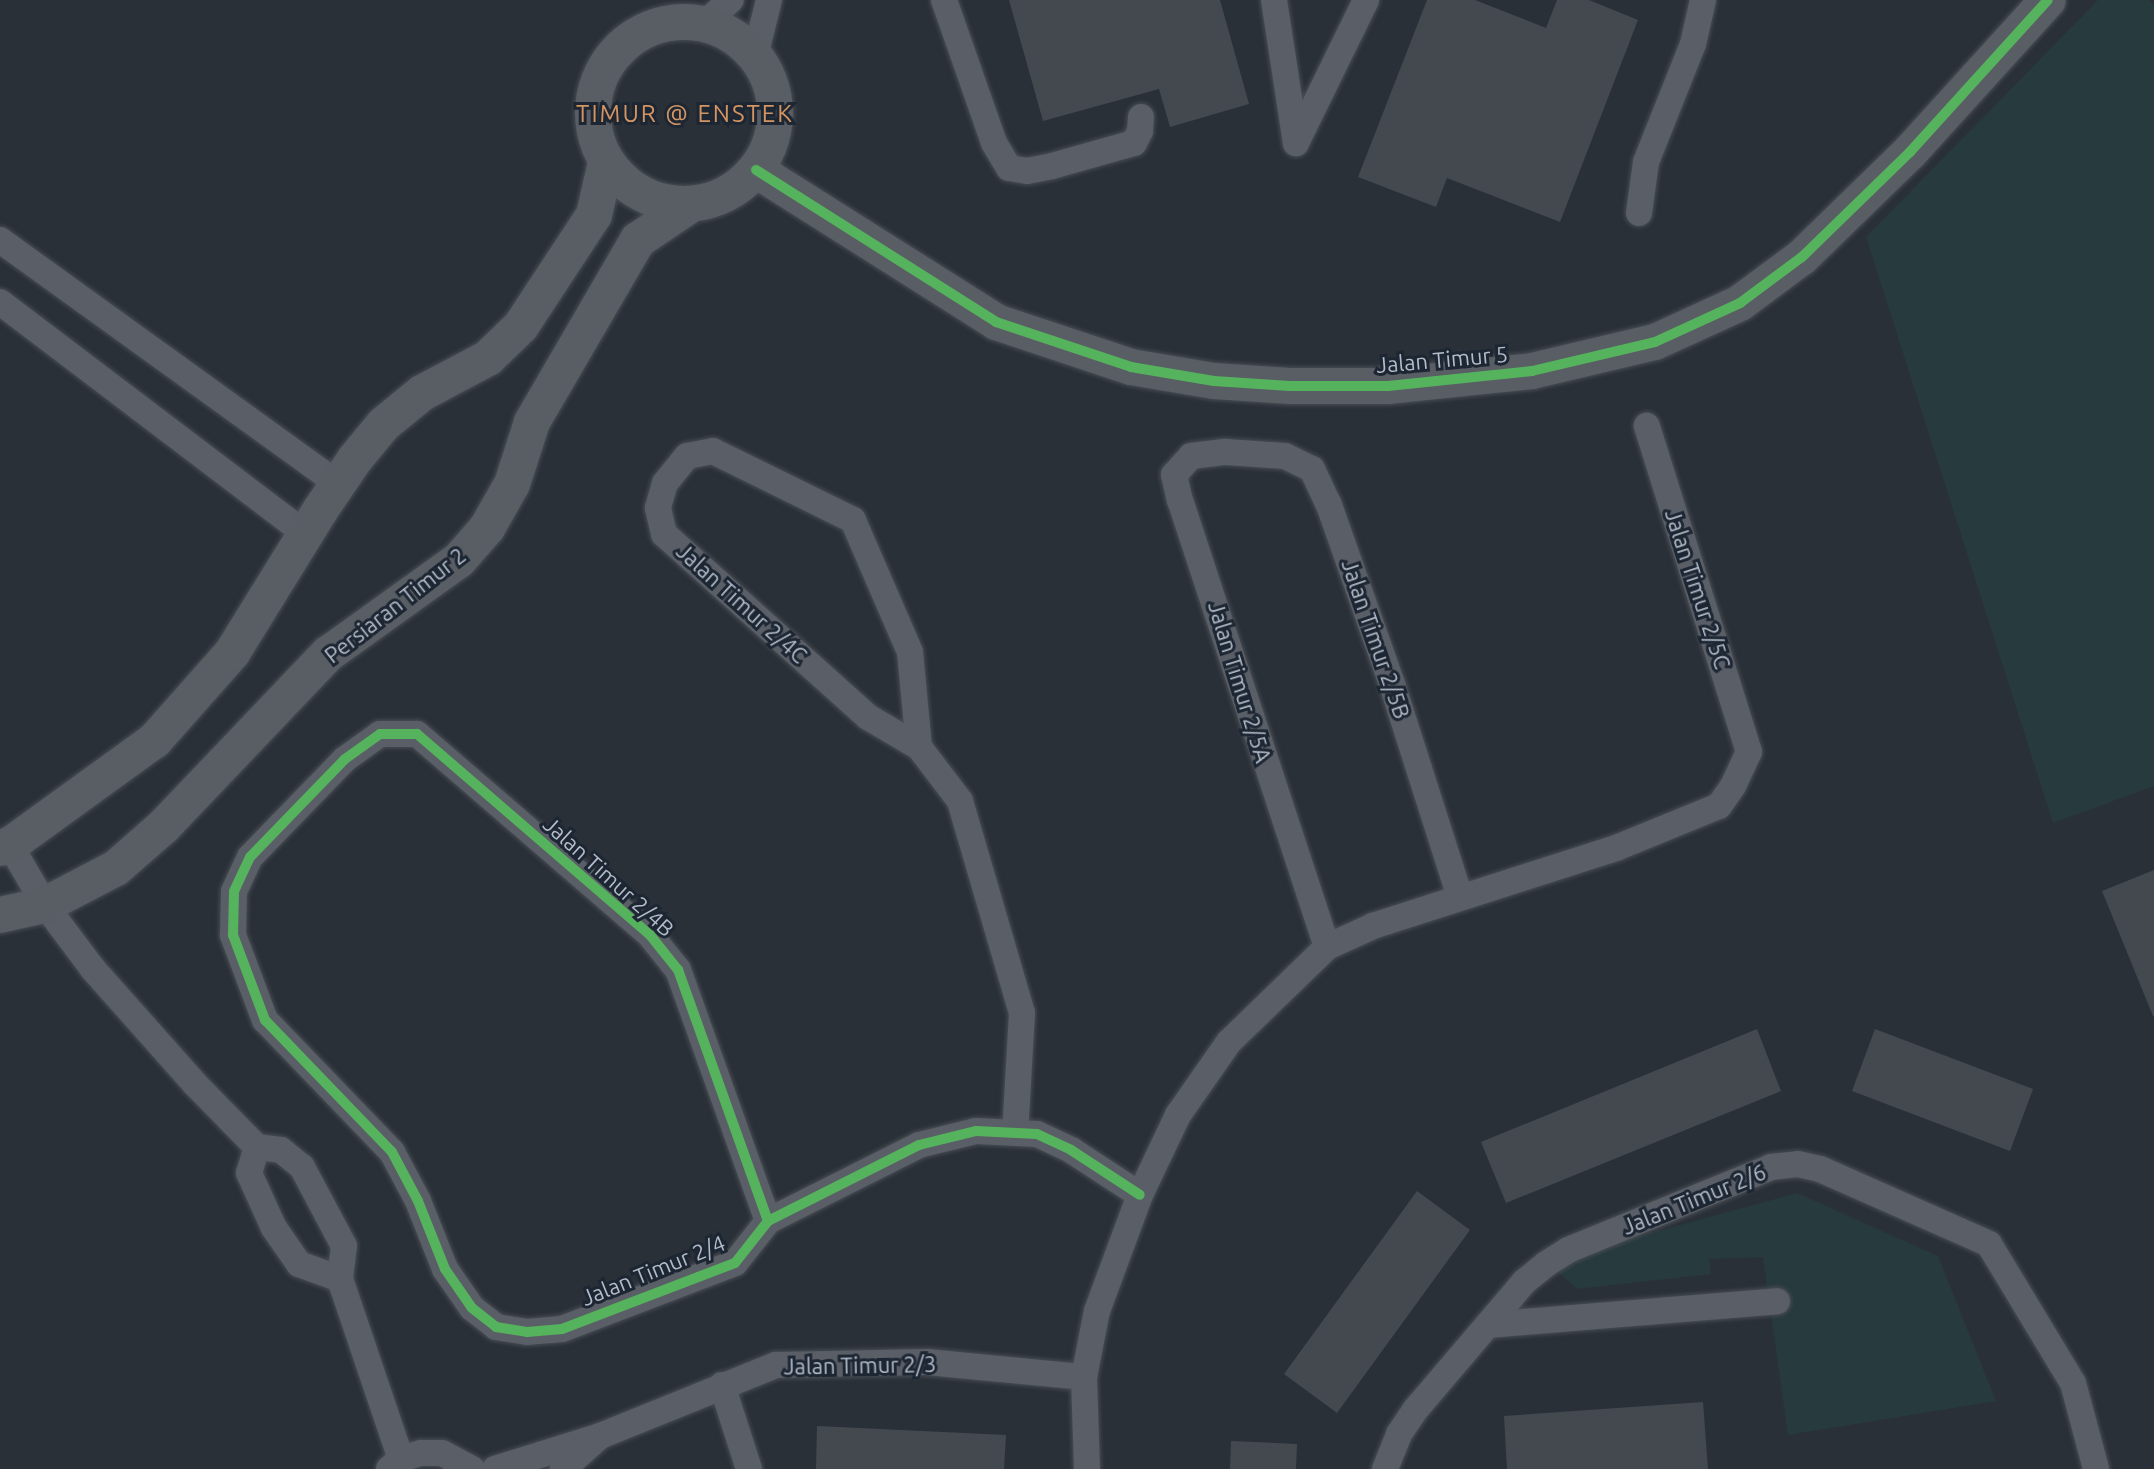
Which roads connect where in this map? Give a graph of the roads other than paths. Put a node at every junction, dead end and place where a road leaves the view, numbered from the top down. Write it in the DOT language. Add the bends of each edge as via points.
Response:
graph roads {
  1 [pos="731,0"];
  2 [pos="769,0"];
  3 [pos="944,0"];
  4 [pos="1274,0"];
  5 [pos="1366,0"];
  6 [pos="1703,0"];
  7 [pos="2048,0"];
  8 [pos="704,24"];
  9 [pos="755,56"];
  10 [pos="1141,117"];
  11 [pos="606,162"];
  12 [pos="756,170"];
  13 [pos="690,205"];
  14 [pos="1639,213"];
  15 [pos="0,240"];
  16 [pos="0,302"];
  17 [pos="1647,426"];
  18 [pos="1226,452"];
  19 [pos="338,484"];
  20 [pos="306,534"];
  21 [pos="919,747"];
  22 [pos="5,847"];
  23 [pos="1460,897"];
  24 [pos="45,905"];
  25 [pos="0,915"];
  26 [pos="1327,947"];
  27 [pos="1015,1133"];
  28 [pos="257,1147"];
  29 [pos="1140,1195"];
  30 [pos="768,1221"];
  31 [pos="340,1279"];
  32 [pos="1777,1301"];
  33 [pos="472,1308"];
  34 [pos="1488,1325"];
  35 [pos="1084,1377"];
  36 [pos="722,1385"];
  37 [pos="600,1436"];
  38 [pos="395,1464"];
  39 [pos="472,1469"];
  40 [pos="495,1469"];
  41 [pos="563,1469"];
  42 [pos="749,1469"];
  43 [pos="1087,1469"];
  44 [pos="1385,1469"];
  45 [pos="2096,1469"];
  1 -- 8 [label="street"];
  2 -- 9 [label="street"];
  3 -- 10 [label="street" via="994,143 1009,168 1027,171 1134,143"];
  4 -- 5 [label="street" via="1296,143"];
  6 -- 14 [label="street" via="1693,44 1646,162"];
  7 -- 12 [label="street, Jalan Timur 5" via="1910,152 1802,257 1740,303 1655,342 1532,371 1388,386 1290,386 1214,381 1131,367 996,322"];
  8 -- 9 [label="street, Persiaran Timur 2" via="733,36"];
  8 -- 11 [label="street, Persiaran Timur 2" via="674,22 645,30 619,48 601,72 593,102 594,133"];
  9 -- 12 [label="street, Persiaran Timur 2" via="770,83 775,113 770,143"];
  11 -- 13 [label="street, Persiaran Timur 2" via="641,195"];
  11 -- 19 [label="street" via="594,215 521,326 488,358 422,393 384,424"];
  12 -- 13 [label="street, Persiaran Timur 2" via="715,200"];
  13 -- 24 [label="street, Persiaran Timur 2" via="638,240 532,422 512,484 487,528 459,560 328,654 164,826 116,868"];
  15 -- 19 [label="street"];
  16 -- 20 [label="street"];
  17 -- 23 [label="street, Jalan Timur 2/5C" via="1749,752 1719,806 1616,848"];
  18 -- 23 [label="street, Jalan Timur 2/5B" via="1285,456 1312,469 1392,684"];
  18 -- 26 [label="street, Jalan Timur 2/5A" via="1191,456 1174,475"];
  19 -- 20 [label="street"];
  20 -- 22 [label="street" via="232,653 155,740"];
  21 -- 21 [label="street, Jalan Timur 2/4C" via="868,717 664,534 658,508 665,483 687,456 713,451 853,520 910,652"];
  21 -- 27 [label="street, Jalan Timur 2/4C" via="960,801 1022,1013"];
  22 -- 24 [label="street"];
  23 -- 26 [label="street"];
  24 -- 25 [label="street, Persiaran Timur 2"];
  24 -- 28 [label="street" via="93,969"];
  26 -- 29 [label="street" via="1229,1042 1178,1115"];
  27 -- 29 [label="street, Jalan Timur 2/4" via="1037,1134 1071,1150"];
  27 -- 30 [label="street, Jalan Timur 2/4" via="976,1131 919,1145"];
  28 -- 31 [label="street" via="281,1150 302,1167 344,1246"];
  28 -- 31 [label="street" via="249,1173 274,1228 299,1264"];
  29 -- 35 [label="street" via="1097,1311"];
  30 -- 33 [label="street, Jalan Timur 2/4" via="735,1263 562,1329 527,1332 496,1327"];
  30 -- 33 [label="street, Jalan Timur 2/4B" via="678,970 650,935 417,734 380,734 345,759 250,857 234,892 233,935 265,1020 392,1152 445,1269"];
  31 -- 38 [label="street"];
  32 -- 34 [label="street"];
  34 -- 44 [label="street, Jalan Timur 2/6" via="1416,1409"];
  34 -- 45 [label="street, Jalan Timur 2/6" via="1524,1282 1568,1250 1771,1167 1798,1164 1820,1169 1989,1244 2073,1383"];
  35 -- 36 [label="street, Jalan Timur 2/3" via="927,1362 838,1362 776,1365"];
  35 -- 43 [label="street"];
  36 -- 37 [label="street, Jalan Timur 2/3"];
  36 -- 42 [label="street"];
  37 -- 40 [label="street"];
  37 -- 41 [label="street"];
  38 -- 39 [label="street" via="421,1453 442,1453"];
}
